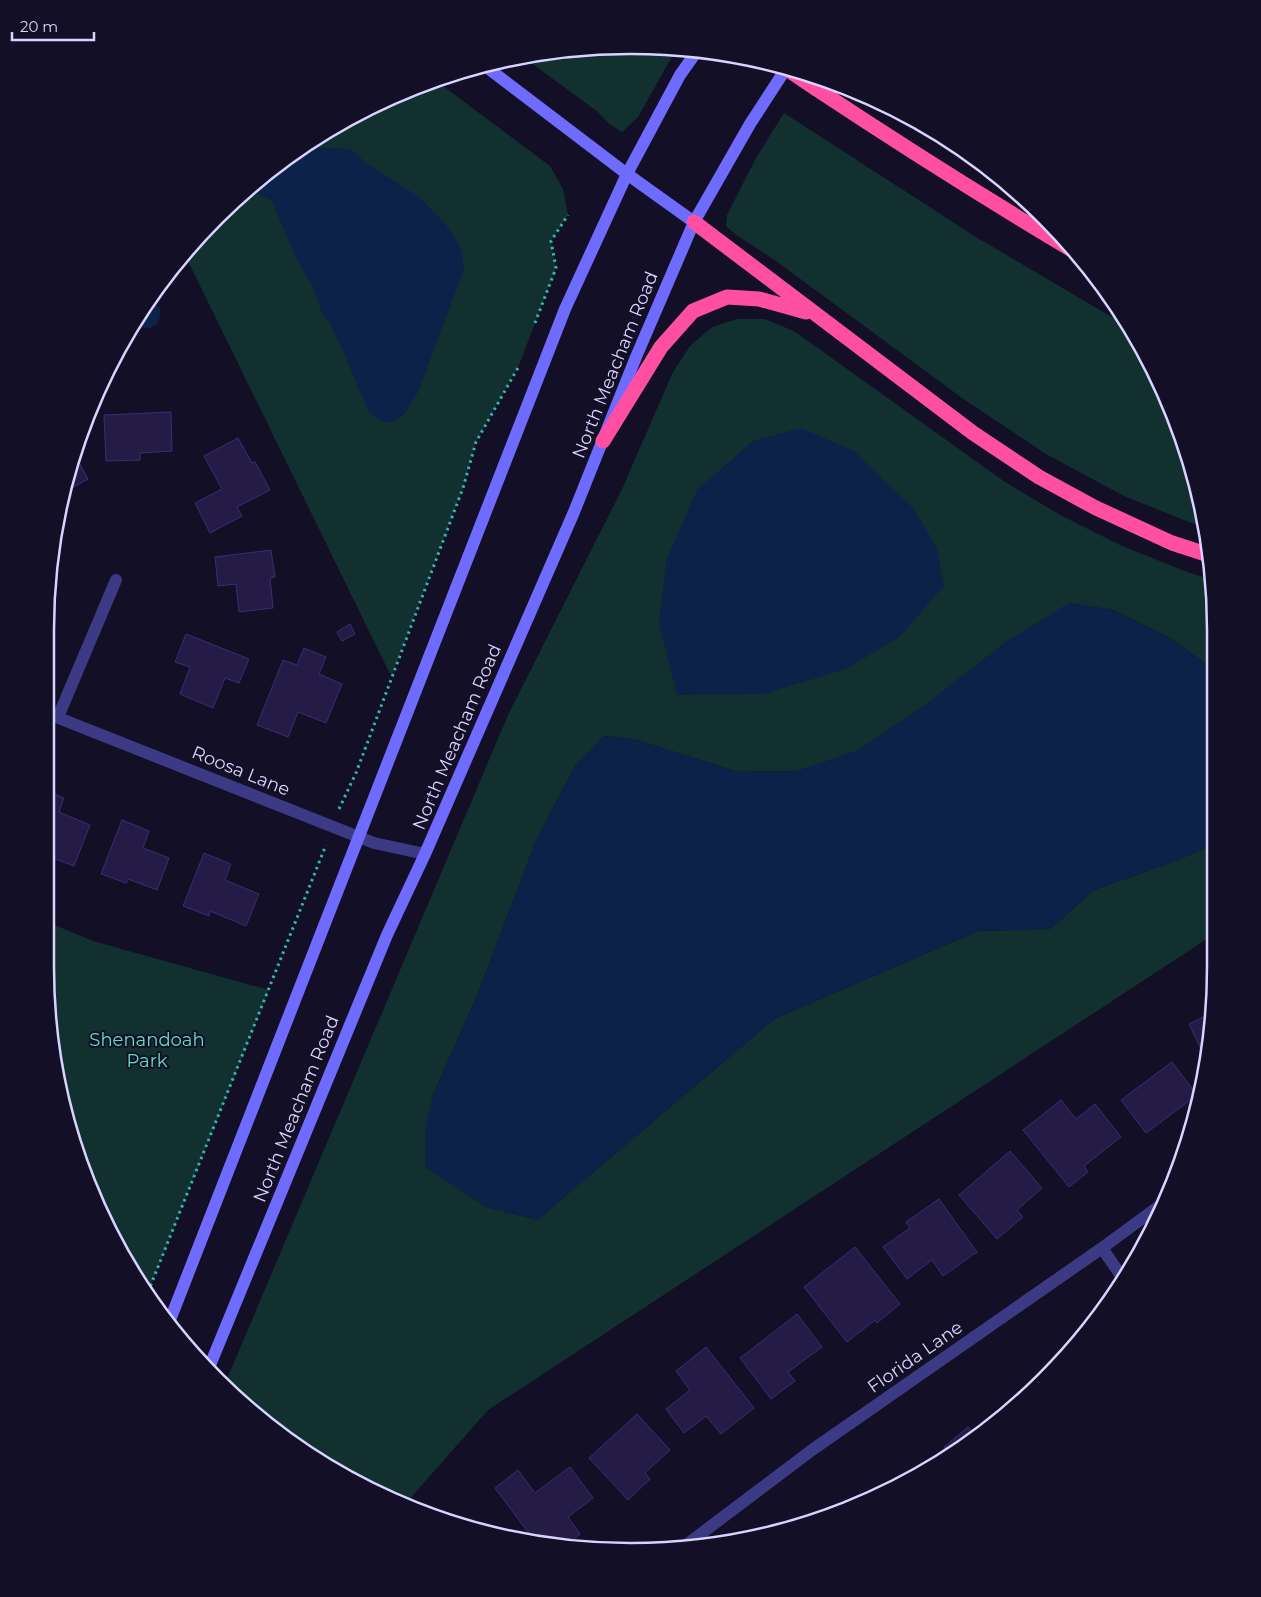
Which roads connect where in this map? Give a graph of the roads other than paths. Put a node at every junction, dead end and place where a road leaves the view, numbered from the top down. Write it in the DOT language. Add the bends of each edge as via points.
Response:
graph roads {
  1 [pos="692,58"];
  2 [pos="491,71"];
  3 [pos="783,74"];
  4 [pos="803,80"];
  5 [pos="627,174"];
  6 [pos="694,222"];
  7 [pos="1052,238"];
  8 [pos="815,314"];
  9 [pos="603,441"];
  10 [pos="1202,553"];
  11 [pos="116,580"];
  12 [pos="54,711"];
  13 [pos="54,716"];
  14 [pos="358,836"];
  15 [pos="425,854"];
  16 [pos="1153,1211"];
  17 [pos="1102,1248"];
  18 [pos="1119,1273"];
  19 [pos="172,1316"];
  20 [pos="208,1359"];
  21 [pos="694,1539"];
  1 -- 5 [label="main road"];
  2 -- 5 [label="main road"];
  3 -- 6 [label="main road, North Meacham Road"];
  4 -- 7 [label="highway, bridge" via="904,147"];
  5 -- 6 [label="main road"];
  5 -- 14 [label="main road" via="565,309"];
  6 -- 8 [label="highway"];
  6 -- 9 [label="main road, North Meacham Road"];
  8 -- 9 [label="highway" via="759,298 728,297 693,311 661,347"];
  8 -- 10 [label="highway" via="973,433 1039,477 1096,508"];
  9 -- 15 [label="main road, North Meacham Road"];
  11 -- 12 [label="street"];
  13 -- 14 [label="street, Roosa Lane"];
  14 -- 15 [label="street, Roosa Lane" via="374,843"];
  14 -- 19 [label="main road"];
  15 -- 20 [label="main road, North Meacham Road" via="387,934"];
  16 -- 17 [label="street, Florida Lane"];
  17 -- 18 [label="street"];
  17 -- 21 [label="street, Florida Lane" via="812,1450"];
}
